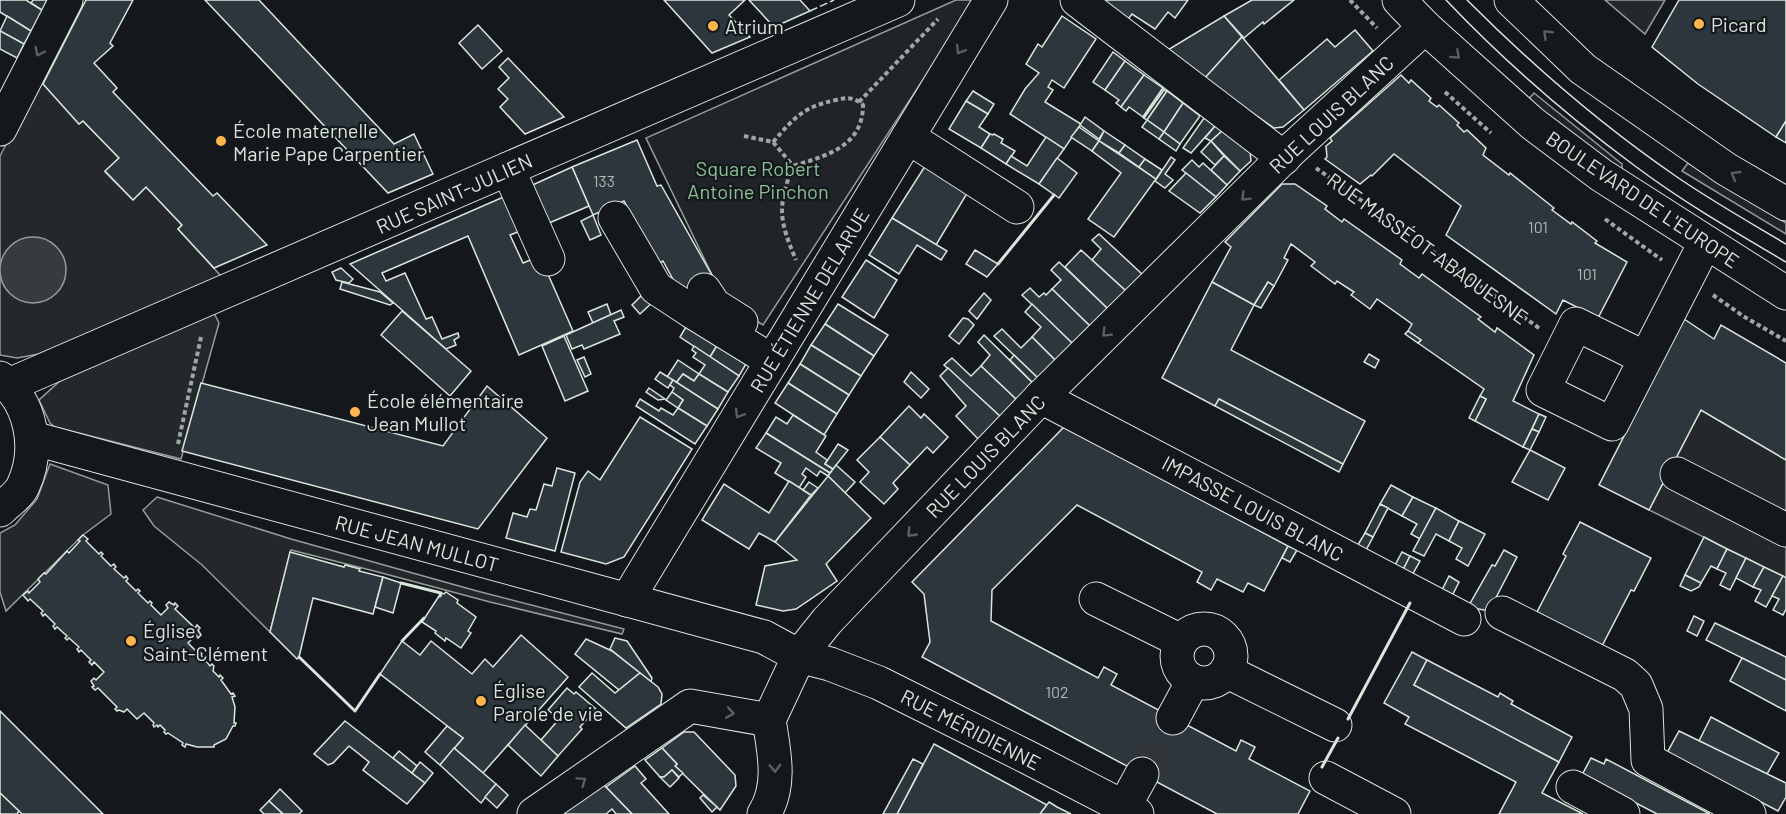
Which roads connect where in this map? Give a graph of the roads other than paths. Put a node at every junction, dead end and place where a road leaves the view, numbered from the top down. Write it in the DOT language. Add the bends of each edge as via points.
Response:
graph roads {
  1 [pos="66,0"];
  2 [pos="898,0"];
  3 [pos="991,0"];
  4 [pos="1077,0"];
  5 [pos="1399,0"];
  6 [pos="1511,0"];
  7 [pos="1425,27"];
  8 [pos="0,129"];
  9 [pos="908,137"];
  10 [pos="1288,154"];
  11 [pos="508,169"];
  12 [pos="1786,204"];
  13 [pos="1017,207"];
  14 [pos="615,218"];
  15 [pos="1705,243"];
  16 [pos="548,259"];
  17 [pos="704,290"];
  18 [pos="1786,293"];
  19 [pos="777,353"];
  20 [pos="1645,358"];
  21 [pos="5,382"];
  22 [pos="1041,397"];
  23 [pos="32,438"];
  24 [pos="1677,474"];
  25 [pos="0,510"];
  26 [pos="1786,530"];
  27 [pos="1096,599"];
  28 [pos="627,600"];
  29 [pos="1502,613"];
  30 [pos="1464,620"];
  31 [pos="1181,641"];
  32 [pos="799,656"];
  33 [pos="1227,671"];
  34 [pos="1193,681"];
  35 [pos="1173,718"];
  36 [pos="769,720"];
  37 [pos="1335,725"];
  38 [pos="1142,774"];
  39 [pos="1326,778"];
  40 [pos="1573,787"];
  41 [pos="1131,811"];
  42 [pos="534,814"];
  43 [pos="764,814"];
  44 [pos="1394,814"];
  45 [pos="1623,814"];
  46 [pos="1749,814"];
  1 -- 8 [label="street, one-way"];
  2 -- 11 [label="street, RUE SAINT-JULIEN"];
  3 -- 9 [label="street, RUE ÉTIENNE DELARUE, one-way"];
  4 -- 10 [label="street"];
  5 -- 7 [label="street, BOULEVARD DE L'EUROPE"];
  12 -- 6 [label="street, one-way" via="1726,170 1583,69"];
  7 -- 10 [label="street, RUE LOUIS BLANC"];
  7 -- 15 [label="street, BOULEVARD DE L'EUROPE, one-way" via="1532,123 1601,175"];
  9 -- 13 [label="street"];
  9 -- 19 [label="street, RUE ÉTIENNE DELARUE"];
  10 -- 22 [label="street, RUE LOUIS BLANC, one-way"];
  11 -- 16 [label="street"];
  11 -- 21 [label="street, RUE SAINT-JULIEN" via="198,305"];
  14 -- 19 [label="street" via="656,288 691,311"];
  15 -- 18 [label="street, BOULEVARD DE L'EUROPE"];
  15 -- 20 [label="street"];
  17 -- 19 [label="street" via="714,305 760,334"];
  19 -- 28 [label="street, RUE ÉTIENNE DELARUE, one-way"];
  20 -- 20 [label="street" via="1576,324 1543,390 1612,424"];
  21 -- 23 [label="street" via="24,408"];
  22 -- 30 [label="street, IMPASSE LOUIS BLANC"];
  22 -- 32 [label="street, RUE LOUIS BLANC, one-way" via="827,621"];
  23 -- 25 [label="street" via="32,458 22,488"];
  23 -- 28 [label="street, RUE JEAN MULLOT"];
  24 -- 26 [label="street"];
  27 -- 31 [label="street"];
  28 -- 32 [label="street, RUE JEAN MULLOT" via="764,637"];
  29 -- 46 [label="street" via="1625,675 1636,685 1646,709 1648,760"];
  31 -- 33 [label="street" via="1203,629 1219,633 1229,647"];
  31 -- 34 [label="street" via="1177,660 1185,676"];
  32 -- 36 [label="street, RUE LOUIS BLANC"];
  32 -- 41 [label="street, RUE MÉRIDIENNE" via="879,683"];
  33 -- 34 [label="street" via="1211,682"];
  33 -- 37 [label="street"];
  34 -- 35 [label="street"];
  42 -- 36 [label="street, one-way" via="690,706"];
  36 -- 43 [label="street, one-way" via="775,783"];
  38 -- 41 [label="street"];
  39 -- 44 [label="street"];
  40 -- 45 [label="street"];
}
